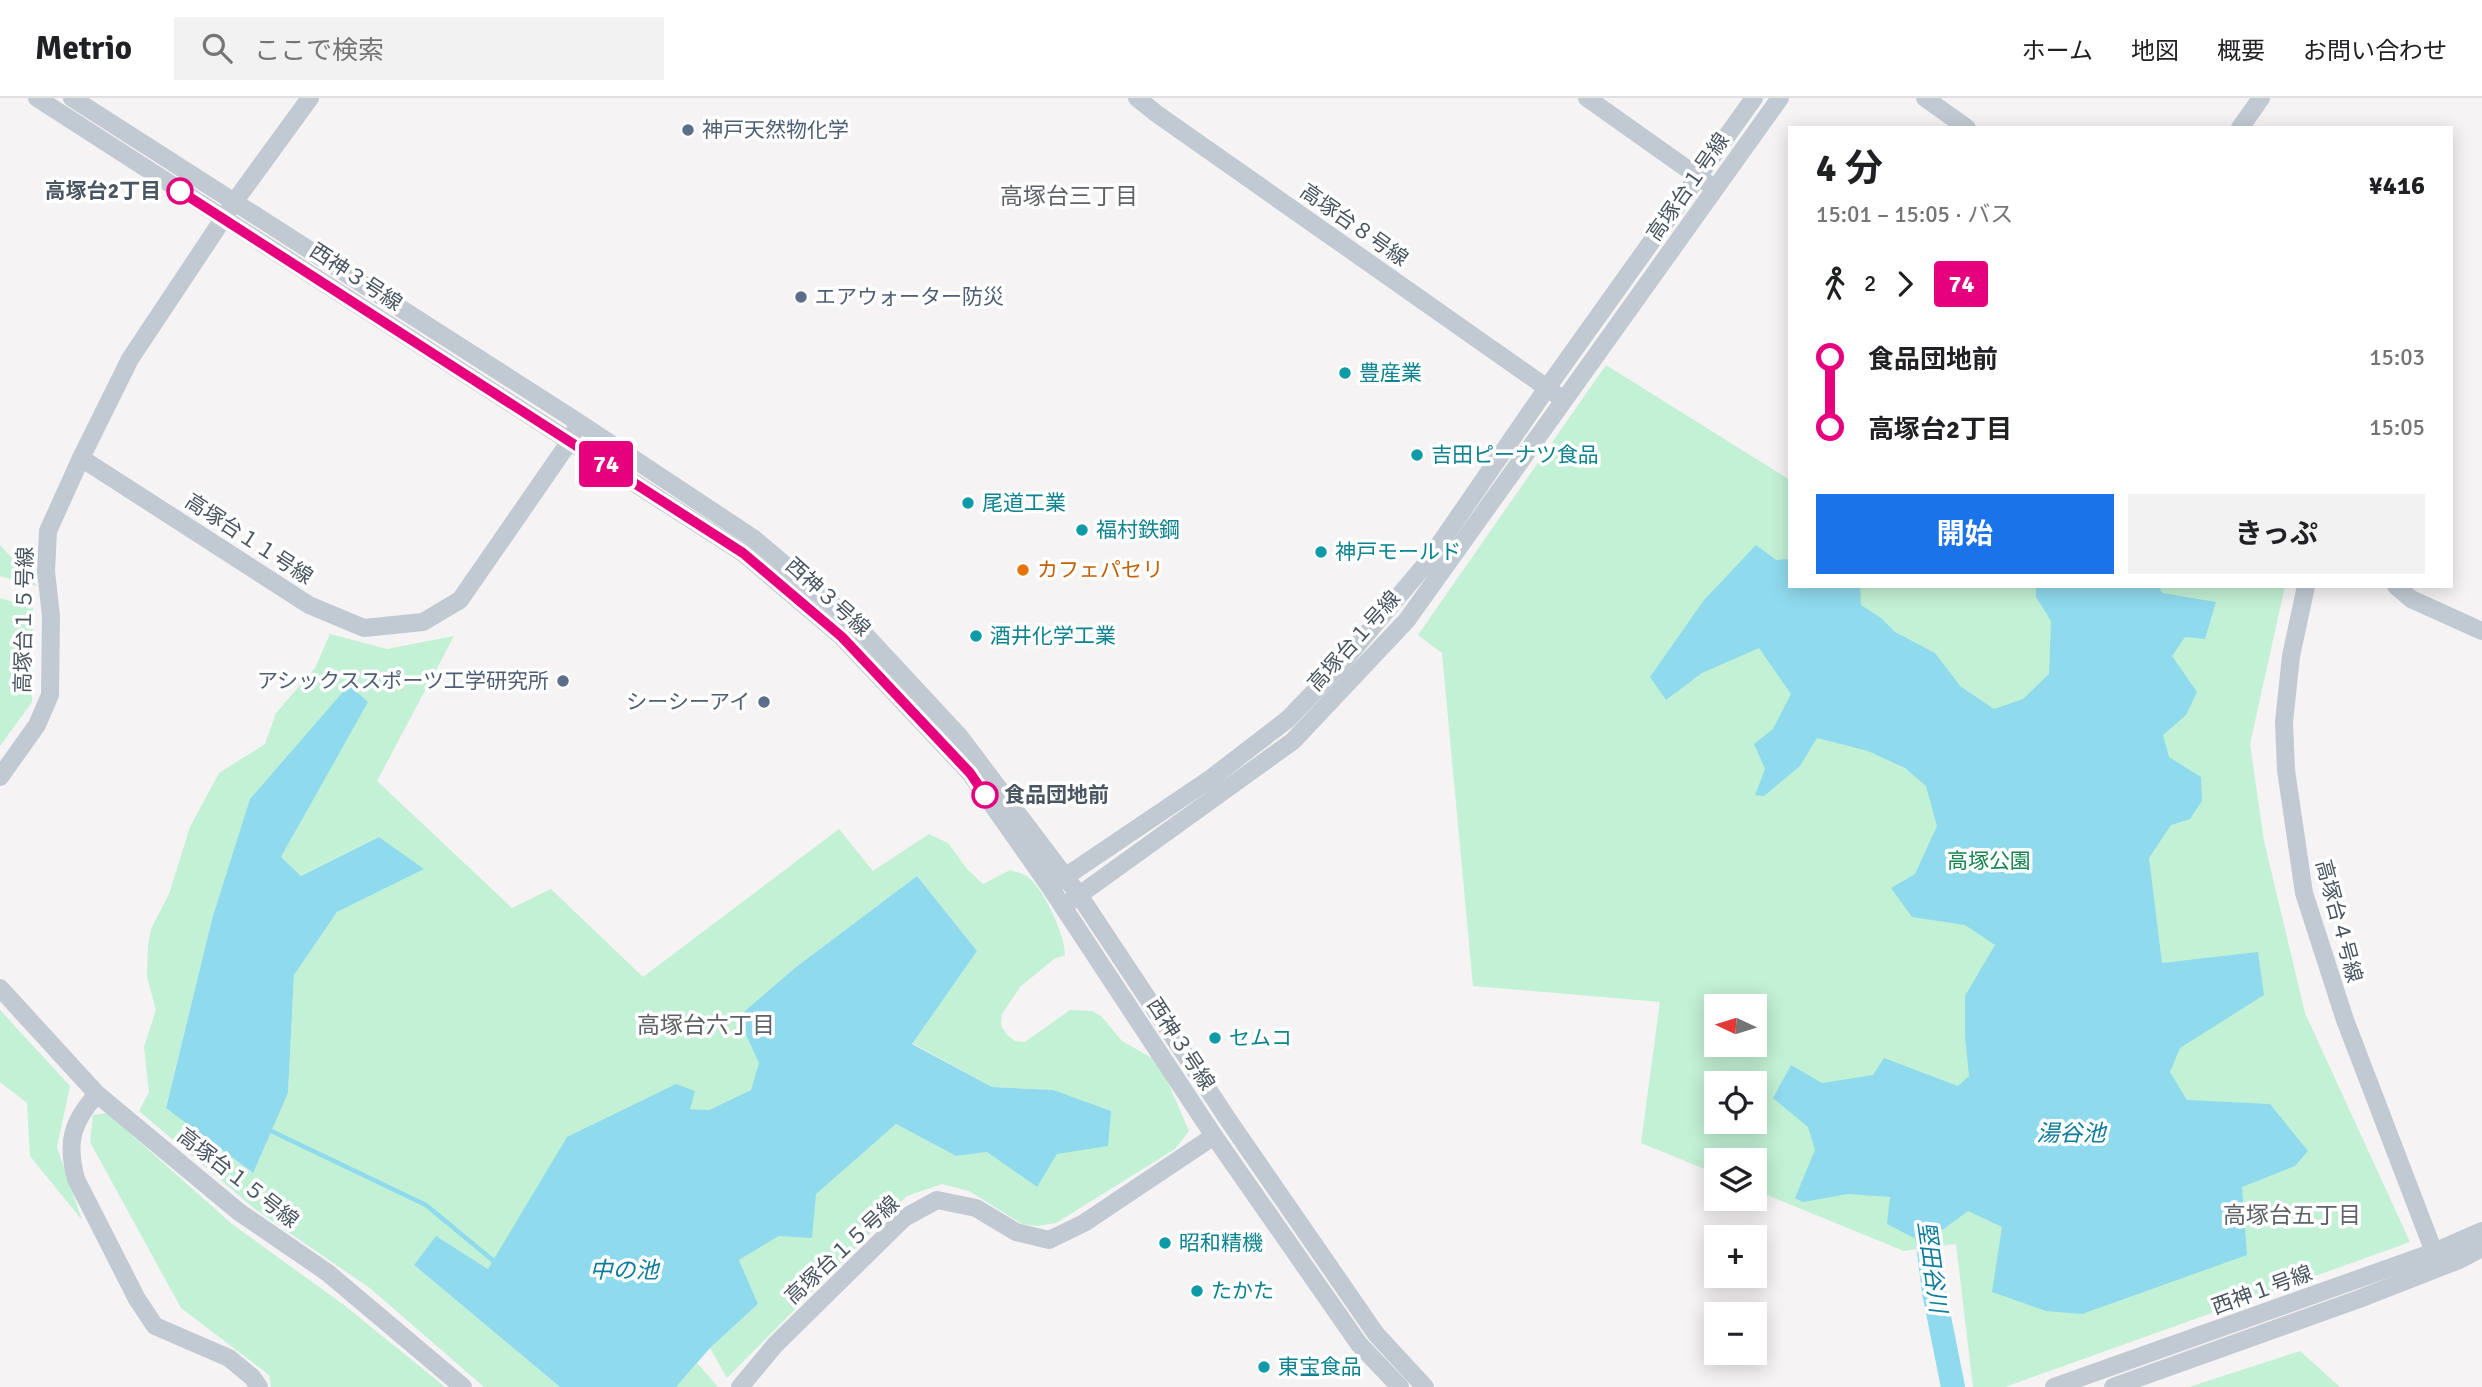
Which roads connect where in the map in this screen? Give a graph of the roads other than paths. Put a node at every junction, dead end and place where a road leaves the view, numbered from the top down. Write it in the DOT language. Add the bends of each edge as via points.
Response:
graph roads {
  1 [pos="37,98"];
  2 [pos="72,98"];
  3 [pos="310,98"];
  4 [pos="1137,98"];
  5 [pos="1587,98"];
  6 [pos="1754,98"];
  7 [pos="1780,98"];
  8 [pos="1925,98"];
  9 [pos="2261,98"];
  10 [pos="1964,126"];
  11 [pos="2241,126"];
  12 [pos="1698,176"];
  13 [pos="1715,190"];
  14 [pos="235,201"];
  15 [pos="224,219"];
  16 [pos="1547,388"];
  17 [pos="1565,400"];
  18 [pos="578,422"];
  19 [pos="570,441"];
  20 [pos="81,458"];
  21 [pos="2306,588"];
  22 [pos="2398,588"];
  23 [pos="2482,632"];
  24 [pos="0,777"];
  25 [pos="1065,876"];
  26 [pos="1050,887"];
  27 [pos="1079,895"];
  28 [pos="1063,907"];
  29 [pos="0,988"];
  30 [pos="97,1094"];
  31 [pos="1214,1136"];
  32 [pos="2482,1231"];
  33 [pos="2482,1248"];
  34 [pos="2434,1252"];
  35 [pos="259,1387"];
  36 [pos="463,1387"];
  37 [pos="740,1387"];
  38 [pos="1400,1387"];
  39 [pos="1425,1387"];
  40 [pos="2054,1387"];
  41 [pos="2113,1387"];
  1 -- 15 [label="street, 西神３号線"];
  2 -- 14 [label="street, 西神３号線"];
  3 -- 14 [label="street"];
  4 -- 16 [label="street, 高塚台８号線"];
  5 -- 12 [label="street"];
  6 -- 12 [label="street, 高塚台１号線"];
  7 -- 13 [label="street, 高塚台１号線"];
  8 -- 10 [label="street"];
  9 -- 11 [label="street"];
  12 -- 13 [label="street"];
  12 -- 16 [label="street, 高塚台１号線"];
  13 -- 17 [label="street, 高塚台１号線"];
  14 -- 15 [label="street"];
  14 -- 18 [label="street, 西神３号線"];
  15 -- 19 [label="street, 西神３号線"];
  15 -- 20 [label="street" via="130,359"];
  16 -- 17 [label="street, 高塚台８号線"];
  16 -- 25 [label="street, 高塚台１号線" via="1425,565 1288,719 1210,779"];
  17 -- 27 [label="street, 高塚台１号線" via="1407,620 1293,741"];
  18 -- 19 [label="street, 高塚台１１号線"];
  18 -- 25 [label="street, 西神３号線" via="753,538 855,624 960,737"];
  19 -- 20 [label="street, 高塚台１１号線" via="460,600 423,622 363,628 309,605"];
  19 -- 26 [label="street, 西神３号線" via="743,553 842,637 970,773"];
  20 -- 24 [label="street, 高塚台１５号線" via="48,531 50,695 37,726"];
  21 -- 34 [label="street, 高塚台４号線" via="2291,656 2284,722 2286,770 2304,893 2341,1008"];
  22 -- 23 [label="street" via="2411,600"];
  25 -- 26 [label="street, 高塚台１号線"];
  25 -- 27 [label="street, 西神３号線"];
  26 -- 28 [label="street, 西神３号線"];
  27 -- 28 [label="street, 高塚台１号線"];
  27 -- 39 [label="street, 西神３号線" via="1376,1334"];
  28 -- 31 [label="street, 西神３号線"];
  29 -- 30 [label="street, 高塚台１５号線"];
  30 -- 35 [label="street" via="76,1121 70,1158 76,1179 137,1299 155,1326 229,1358"];
  30 -- 36 [label="street, 高塚台１５号線" via="239,1212 328,1273"];
  31 -- 37 [label="street, 高塚台１５号線" via="1084,1223 1049,1240 1016,1232 975,1208 937,1200 904,1218 775,1345"];
  31 -- 38 [label="street, 西神３号線" via="1359,1344"];
  32 -- 34 [label="street, 西神１号線"];
  33 -- 41 [label="street, 西神１号線" via="2359,1299"];
  34 -- 40 [label="street, 西神１号線"];
}
